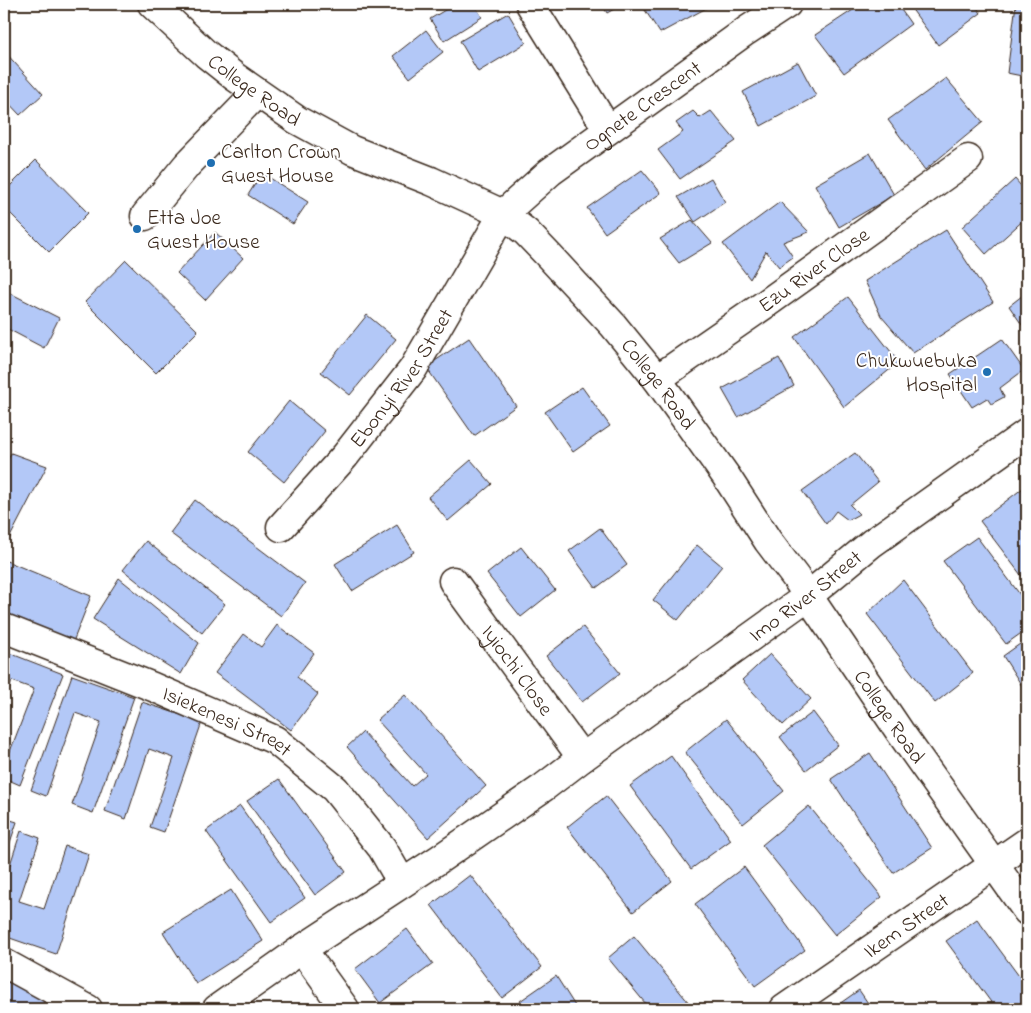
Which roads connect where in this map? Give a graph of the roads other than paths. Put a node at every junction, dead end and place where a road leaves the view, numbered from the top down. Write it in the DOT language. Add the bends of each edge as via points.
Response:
graph roads {
  1 [pos="152,4"];
  2 [pos="530,4"];
  3 [pos="787,4"];
  4 [pos="257,93"];
  5 [pos="608,130"];
  6 [pos="968,159"];
  7 [pos="503,214"];
  8 [pos="145,216"];
  9 [pos="657,379"];
  10 [pos="1027,433"];
  11 [pos="281,527"];
  12 [pos="453,581"];
  13 [pos="808,596"];
  14 [pos="4,628"];
  15 [pos="582,758"];
  16 [pos="1027,842"];
  17 [pos="994,866"];
  18 [pos="402,883"];
  19 [pos="1027,911"];
  20 [pos="302,950"];
  21 [pos="4,963"];
  22 [pos="88,1009"];
  23 [pos="217,1009"];
  24 [pos="345,1009"];
  25 [pos="784,1009"];
  1 -- 4 [label="street, College Road" via="206,54"];
  2 -- 5 [label="street"];
  3 -- 5 [label="street, Ognete Crescent"];
  4 -- 7 [label="street, College Road" via="297,120 352,150"];
  4 -- 8 [label="street" via="187,165"];
  5 -- 7 [label="street, Ognete Crescent" via="550,172"];
  6 -- 9 [label="street, Ezu River Close"];
  7 -- 9 [label="street, College Road" via="526,232 580,288"];
  7 -- 11 [label="street, Ebonyi River Street" via="412,368 345,456"];
  9 -- 13 [label="street, College Road"];
  10 -- 13 [label="street, Imo River Street" via="872,543"];
  12 -- 15 [label="street, Iyiochi Close"];
  13 -- 15 [label="street, Imo River Street"];
  13 -- 17 [label="street, College Road"];
  14 -- 18 [label="street, Isiekenesi Street" via="275,740 335,789 382,848"];
  15 -- 18 [label="street, Imo River Street"];
  16 -- 17 [label="street, Ikem Street"];
  17 -- 19 [label="street, College Road"];
  17 -- 25 [label="street, Ikem Street"];
  18 -- 20 [label="street, Imo River Street"];
  20 -- 23 [label="street, Imo River Street"];
  20 -- 24 [label="street"];
  21 -- 22 [label="street"];
}
